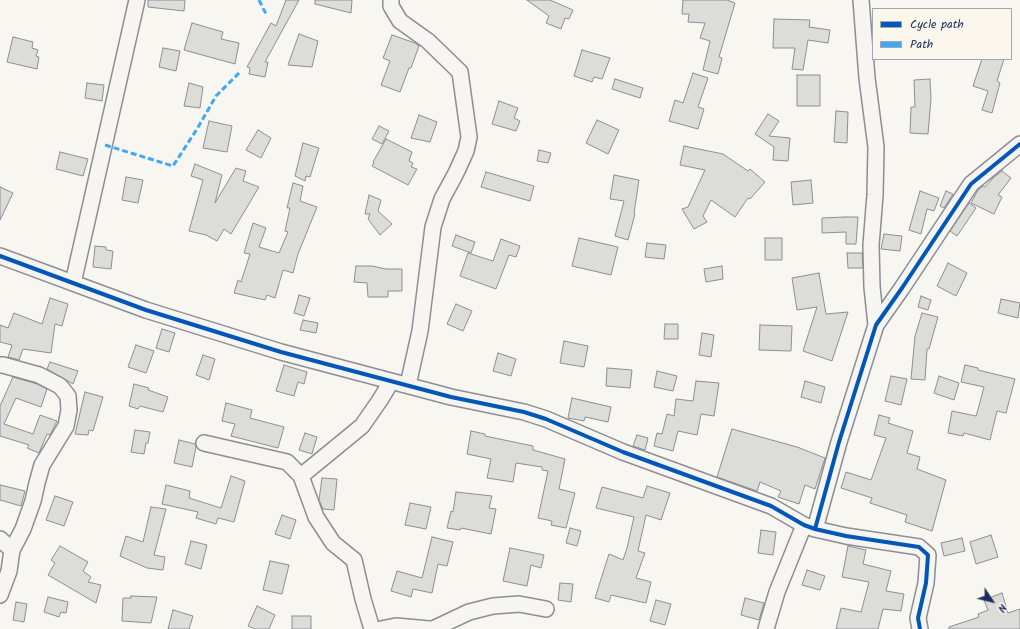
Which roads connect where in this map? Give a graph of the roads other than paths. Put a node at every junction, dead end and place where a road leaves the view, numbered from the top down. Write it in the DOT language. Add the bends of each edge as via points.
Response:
graph roads {
  1 [pos="137,0"];
  2 [pos="391,0"];
  3 [pos="861,0"];
  4 [pos="1020,144"];
  5 [pos="0,256"];
  6 [pos="73,283"];
  7 [pos="876,325"];
  8 [pos="0,365"];
  9 [pos="391,382"];
  10 [pos="408,385"];
  11 [pos="204,443"];
  12 [pos="301,476"];
  13 [pos="810,527"];
  14 [pos="0,539"];
  15 [pos="12,550"];
  16 [pos="0,595"];
  17 [pos="546,609"];
  18 [pos="372,629"];
  19 [pos="381,629"];
  20 [pos="431,629"];
  21 [pos="766,629"];
  22 [pos="920,629"];
  1 -- 6 [label="street"];
  2 -- 10 [label="street" via="391,6 400,21 428,41 460,72 469,137 466,151 442,199 433,227 420,331"];
  3 -- 7 [label="street" via="876,147 871,245"];
  4 -- 7 [label="street" via="971,184"];
  5 -- 6 [label="street"];
  6 -- 9 [label="street" via="146,310 281,352"];
  7 -- 13 [label="street"];
  8 -- 15 [label="street" via="39,375 60,386 68,396 69,410 66,426 42,465 33,501"];
  9 -- 10 [label="street"];
  9 -- 12 [label="street" via="362,426"];
  10 -- 13 [label="street" via="452,398 524,412 546,419 623,452 771,506"];
  11 -- 12 [label="street" via="287,462"];
  12 -- 18 [label="street" via="316,517 333,543 354,560"];
  13 -- 21 [label="street" via="777,592"];
  13 -- 22 [label="street" via="846,536 919,547 928,555 926,583 918,618"];
  14 -- 15 [label="street"];
  15 -- 16 [label="street" via="9,571"];
  17 -- 20 [label="street" via="519,604 493,606 470,612"];
  19 -- 20 [label="street" via="396,626"];
}
